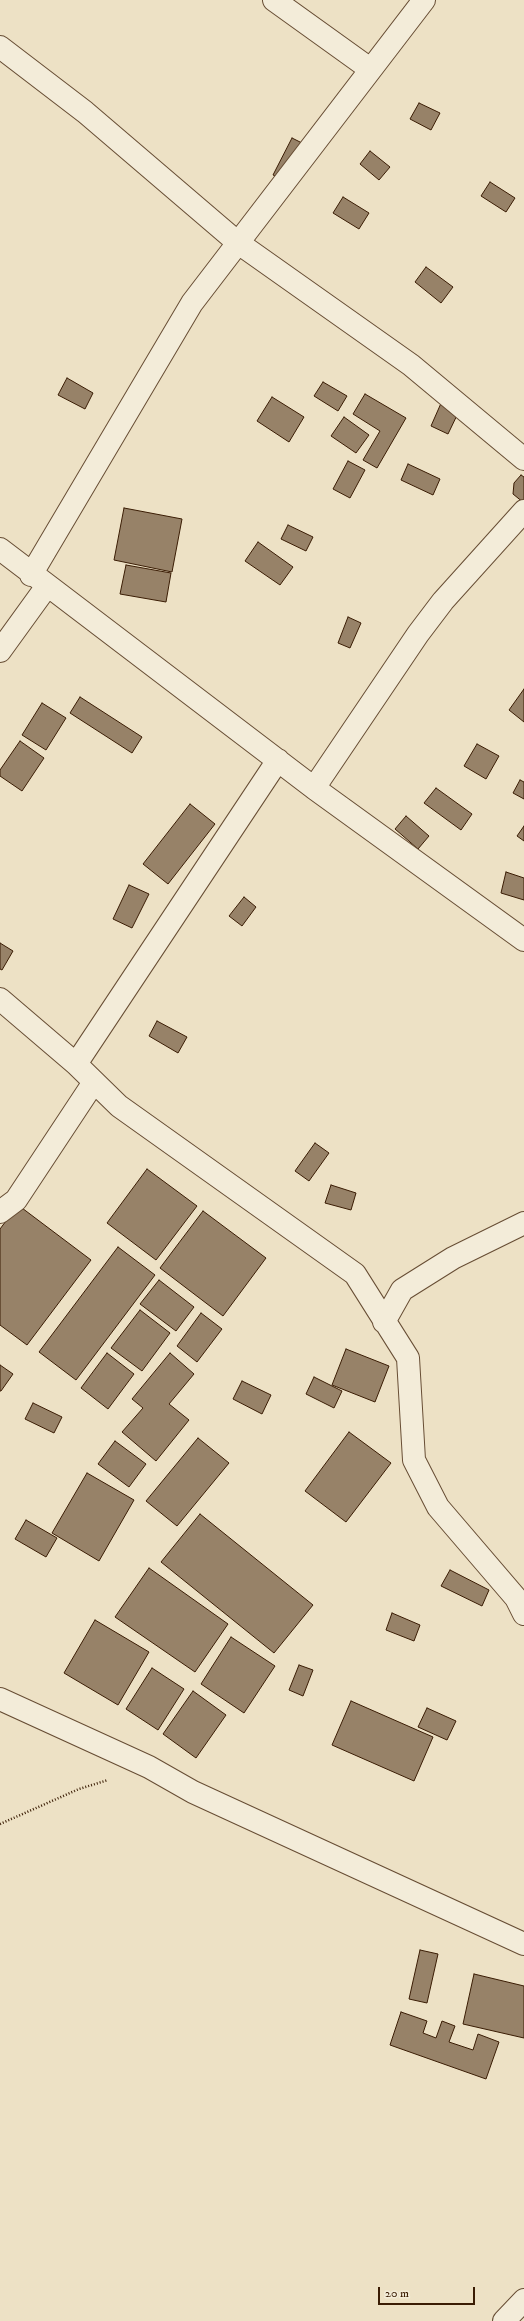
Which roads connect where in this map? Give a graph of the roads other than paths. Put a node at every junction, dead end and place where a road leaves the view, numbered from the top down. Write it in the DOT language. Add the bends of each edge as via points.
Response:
graph roads {
  1 [pos="274,0"];
  2 [pos="424,0"];
  3 [pos="0,46"];
  4 [pos="370,70"];
  5 [pos="237,242"];
  6 [pos="524,459"];
  7 [pos="524,511"];
  8 [pos="0,549"];
  9 [pos="39,581"];
  10 [pos="0,651"];
  11 [pos="278,760"];
  12 [pos="314,788"];
  13 [pos="524,940"];
  14 [pos="0,999"];
  15 [pos="76,1064"];
  16 [pos="94,1082"];
  17 [pos="0,1212"];
  18 [pos="524,1223"];
  19 [pos="384,1322"];
  20 [pos="524,1614"];
  21 [pos="0,1699"];
  22 [pos="474,1922"];
  23 [pos="524,1944"];
  24 [pos="524,1957"];
  25 [pos="524,2300"];
  26 [pos="504,2321"];
  1 -- 4 [label="street"];
  2 -- 4 [label="street"];
  3 -- 5 [label="street" via="85,112"];
  4 -- 5 [label="street"];
  5 -- 6 [label="street" via="411,365"];
  5 -- 9 [label="street" via="192,303"];
  7 -- 12 [label="street" via="418,634"];
  8 -- 9 [label="street"];
  9 -- 10 [label="street"];
  9 -- 11 [label="street"];
  11 -- 12 [label="street"];
  11 -- 15 [label="street"];
  12 -- 13 [label="street"];
  14 -- 15 [label="street"];
  15 -- 16 [label="street"];
  16 -- 17 [label="street" via="16,1200"];
  16 -- 19 [label="street" via="119,1106 355,1274"];
  18 -- 19 [label="street" via="453,1258 402,1290"];
  19 -- 20 [label="street" via="408,1358 414,1460 438,1508 516,1598"];
  21 -- 22 [label="street"];
  22 -- 23 [label="street"];
  22 -- 24 [label="street"];
  25 -- 26 [label="street"];
}
